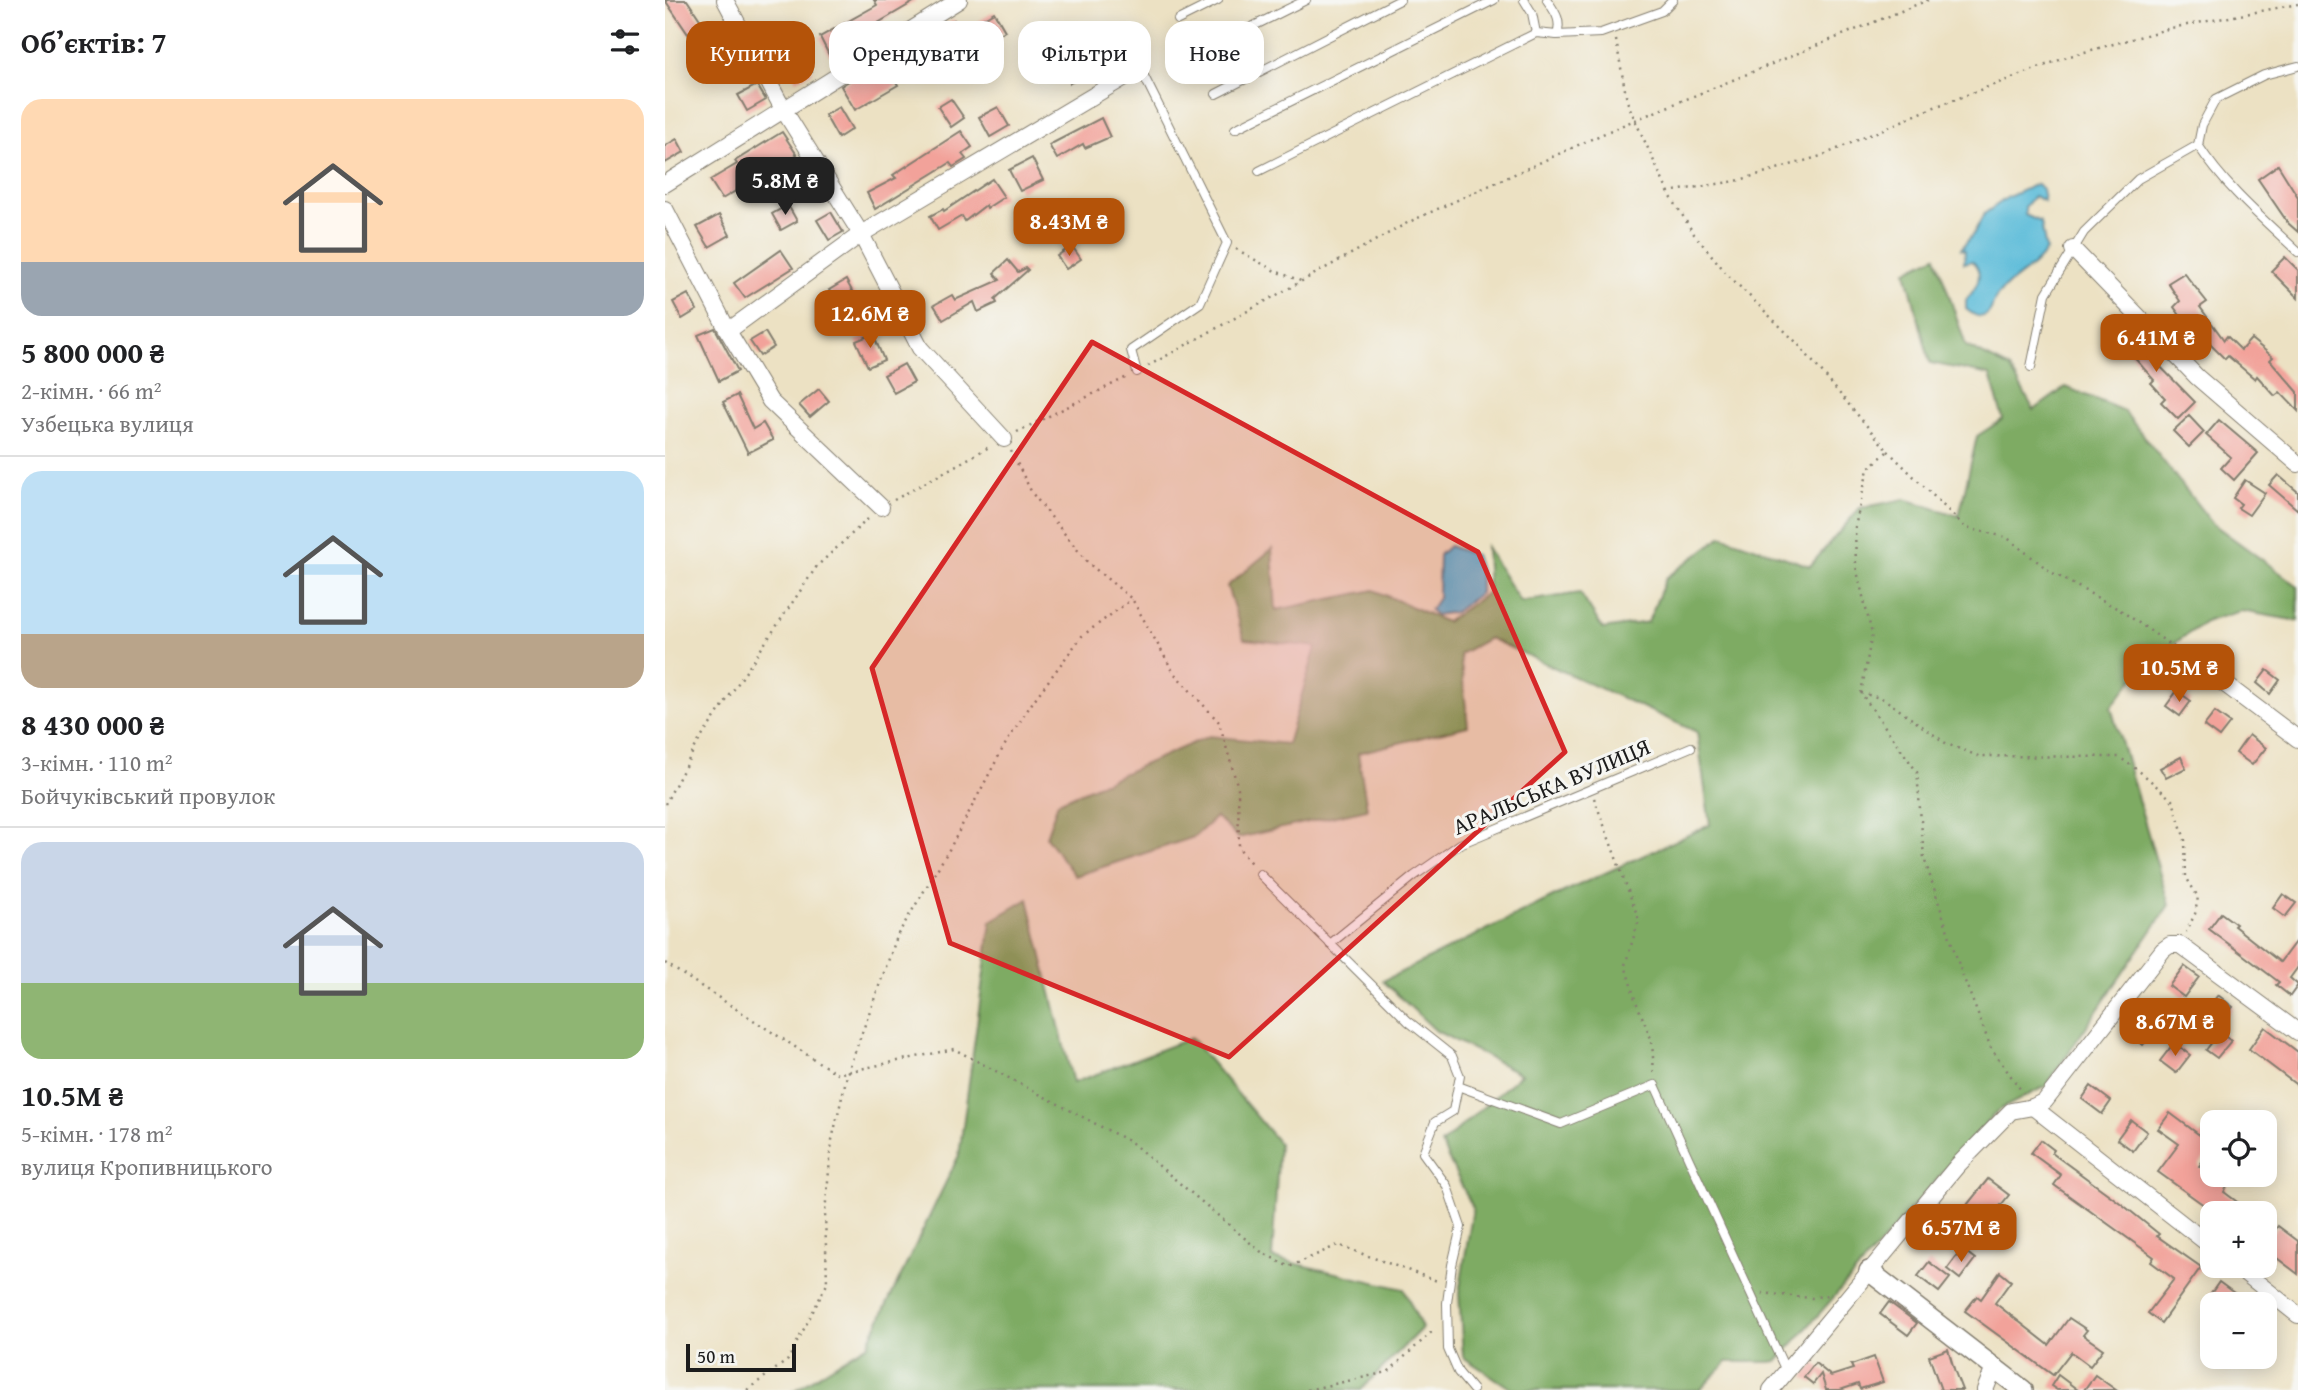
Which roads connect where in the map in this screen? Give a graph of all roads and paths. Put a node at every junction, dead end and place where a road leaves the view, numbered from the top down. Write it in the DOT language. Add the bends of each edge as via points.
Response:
graph roads {
  1 [pos="725,0"];
  2 [pos="959,0"];
  3 [pos="1218,0"];
  4 [pos="1306,0"];
  5 [pos="1401,0"];
  6 [pos="1494,0"];
  7 [pos="1524,0"];
  8 [pos="1547,0"];
  9 [pos="1673,0"];
  10 [pos="1928,0"];
  11 [pos="2298,4"];
  12 [pos="1178,20"];
  13 [pos="1264,21"];
  14 [pos="1613,28"];
  15 [pos="1536,33"];
  16 [pos="1557,35"];
  17 [pos="2298,66"];
  18 [pos="1113,84"];
  19 [pos="1148,84"];
  20 [pos="1216,94"];
  21 [pos="783,109"];
  22 [pos="1635,120"];
  23 [pos="1235,129"];
  24 [pos="2198,145"];
  25 [pos="1259,171"];
  26 [pos="665,184"];
  27 [pos="1668,192"];
  28 [pos="665,209"];
  29 [pos="861,234"];
  30 [pos="1227,243"];
  31 [pos="2073,249"];
  32 [pos="2298,251"];
  33 [pos="1302,281"];
  34 [pos="728,331"];
  35 [pos="2031,367"];
  36 [pos="1137,372"];
  37 [pos="1004,439"];
  38 [pos="1888,451"];
  39 [pos="2298,464"];
  40 [pos="881,507"];
  41 [pos="1132,599"];
  42 [pos="2193,660"];
  43 [pos="1861,693"];
  44 [pos="2298,739"];
  45 [pos="1691,747"];
  46 [pos="1591,789"];
  47 [pos="665,804"];
  48 [pos="1260,874"];
  49 [pos="1330,944"];
  50 [pos="2180,945"];
  51 [pos="665,963"];
  52 [pos="2298,1032"];
  53 [pos="848,1072"];
  54 [pos="1655,1085"];
  55 [pos="1458,1086"];
  56 [pos="2033,1107"];
  57 [pos="2200,1238"];
  58 [pos="1868,1271"];
  59 [pos="2251,1278"];
  60 [pos="1449,1285"];
  61 [pos="1749,1291"];
  62 [pos="1852,1291"];
  63 [pos="1447,1315"];
  64 [pos="2298,1315"];
  65 [pos="1994,1367"];
  66 [pos="1777,1384"];
  67 [pos="747,1390"];
  68 [pos="1307,1390"];
  69 [pos="1473,1390"];
  70 [pos="1985,1390"];
  71 [pos="2024,1390"];
  1 -- 21 [label="street"];
  2 -- 21 [label="street"];
  3 -- 12 [label="lane"];
  4 -- 13 [label="lane"];
  5 -- 20 [label="lane"];
  6 -- 23 [label="lane"];
  7 -- 15 [label="lane"];
  8 -- 16 [label="lane" via="1559,17"];
  9 -- 14 [label="lane" via="1662,11"];
  10 -- 22 [label="path"];
  11 -- 27 [label="path" via="2171,28 2070,56 1821,156 1736,181"];
  14 -- 16 [label="lane"];
  14 -- 22 [label="path"];
  15 -- 16 [label="lane"];
  15 -- 25 [label="lane"];
  17 -- 24 [label="lane" via="2264,75 2216,99 2202,125"];
  18 -- 29 [label="street"];
  19 -- 30 [label="lane"];
  21 -- 26 [label="street"];
  21 -- 29 [label="street"];
  22 -- 27 [label="path"];
  22 -- 33 [label="path" via="1409,222"];
  24 -- 31 [label="lane" via="2138,179 2084,232"];
  24 -- 32 [label="lane" via="2239,197"];
  27 -- 38 [label="path" via="1694,234 1728,275 1797,343"];
  28 -- 34 [label="street"];
  29 -- 34 [label="street"];
  29 -- 37 [label="street" via="920,348"];
  30 -- 33 [label="path"];
  30 -- 36 [label="lane" via="1200,303 1131,350"];
  31 -- 35 [label="lane" via="2046,294"];
  31 -- 39 [label="street" via="2197,377"];
  33 -- 36 [label="path"];
  34 -- 40 [label="street" via="770,401"];
  36 -- 37 [label="path"];
  37 -- 40 [label="path"];
  37 -- 41 [label="path" via="1032,493 1088,563"];
  38 -- 42 [label="path" via="1966,528 2006,537 2051,572 2120,610"];
  38 -- 43 [label="path" via="1868,469 1855,527 1856,567 1872,634"];
  40 -- 47 [label="path" via="817,566 697,744"];
  41 -- 48 [label="path" via="1174,673 1219,722 1238,788 1239,848"];
  41 -- 53 [label="path" via="1082,636 1003,748 898,934"];
  42 -- 44 [label="street"];
  43 -- 50 [label="path" via="1884,699 1947,744 1978,755 2119,757 2143,774 2173,801 2185,840 2186,877 2199,897"];
  43 -- 56 [label="path" via="1917,772 1924,858 1961,971 1991,1048"];
  45 -- 46 [label="lane, АРАЛЬСЬКА ВУЛИЦЯ"];
  46 -- 49 [label="lane, АРАЛЬСЬКА ВУЛИЦЯ" via="1460,844"];
  46 -- 54 [label="path" via="1639,920 1625,965 1652,1041"];
  48 -- 49 [label="lane"];
  49 -- 55 [label="lane" via="1408,1021 1452,1056 1460,1076"];
  50 -- 52 [label="street"];
  50 -- 56 [label="street" via="2163,950 2057,1087"];
  51 -- 53 [label="path" via="837,1074"];
  53 -- 60 [label="path" via="954,1049 1132,1143 1260,1251 1289,1267 1338,1245"];
  53 -- 67 [label="path" via="832,1140 825,1213 827,1284 788,1360"];
  54 -- 55 [label="lane" via="1561,1124"];
  54 -- 61 [label="lane"];
  55 -- 60 [label="lane" via="1453,1111 1435,1122 1423,1153 1447,1186 1461,1227"];
  56 -- 57 [label="street"];
  56 -- 58 [label="street" via="2011,1111 1957,1166"];
  58 -- 62 [label="street"];
  58 -- 65 [label="street"];
  59 -- 64 [label="street"];
  60 -- 63 [label="lane"];
  61 -- 62 [label="path" via="1811,1298"];
  61 -- 66 [label="lane"];
  62 -- 66 [label="street"];
  63 -- 68 [label="path" via="1388,1372"];
  63 -- 69 [label="lane" via="1448,1349"];
  65 -- 70 [label="street"];
  65 -- 71 [label="street"];
}
